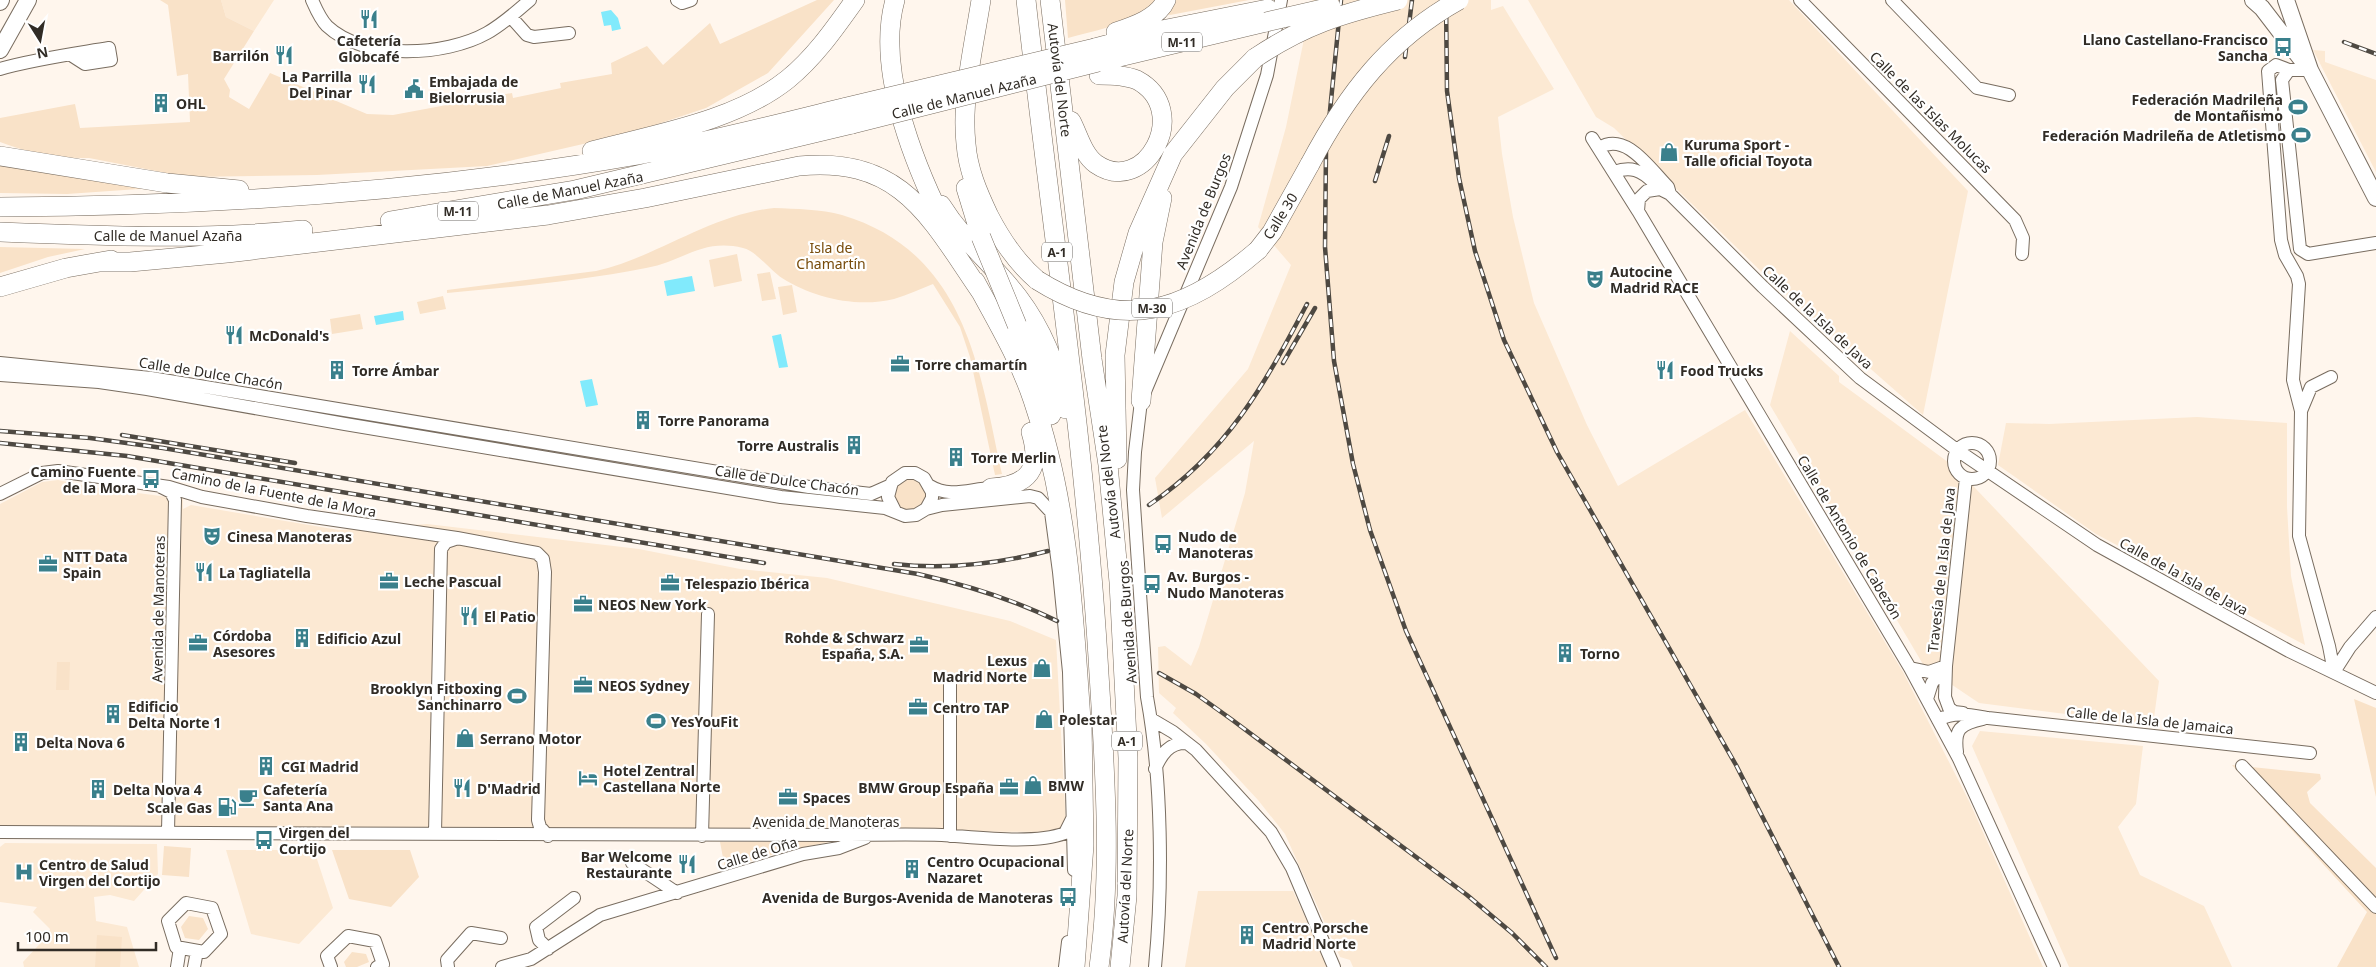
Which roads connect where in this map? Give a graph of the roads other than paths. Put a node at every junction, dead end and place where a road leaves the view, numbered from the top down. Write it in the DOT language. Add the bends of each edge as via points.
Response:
graph roads {
  1 [pos="28,0"];
  2 [pos="312,0"];
  3 [pos="530,0"];
  4 [pos="677,0"];
  5 [pos="691,0"];
  6 [pos="855,0"];
  7 [pos="895,0"];
  8 [pos="981,0"];
  9 [pos="1026,0"];
  10 [pos="1050,0"];
  11 [pos="1057,0"];
  12 [pos="1166,0"];
  13 [pos="1305,0"];
  14 [pos="1362,0"];
  15 [pos="1398,0"];
  16 [pos="1459,0"];
  17 [pos="1800,0"];
  18 [pos="1892,0"];
  19 [pos="2253,0"];
  20 [pos="2286,0"];
  21 [pos="1272,10"];
  22 [pos="511,17"];
  23 [pos="569,33"];
  24 [pos="1055,38"];
  25 [pos="1,48"];
  26 [pos="71,55"];
  27 [pos="1096,56"];
  28 [pos="17,65"];
  29 [pos="0,69"];
  30 [pos="2289,70"];
  31 [pos="2310,70"];
  32 [pos="2009,96"];
  33 [pos="1065,111"];
  34 [pos="850,116"];
  35 [pos="1192,131"];
  36 [pos="906,132"];
  37 [pos="1595,143"];
  38 [pos="966,145"];
  39 [pos="0,150"];
  40 [pos="0,156"];
  41 [pos="20,159"];
  42 [pos="1614,172"];
  43 [pos="504,174"];
  44 [pos="904,192"];
  45 [pos="1665,192"];
  46 [pos="282,196"];
  47 [pos="2376,198"];
  48 [pos="0,207"];
  49 [pos="584,208"];
  50 [pos="1638,211"];
  51 [pos="417,217"];
  52 [pos="0,232"];
  53 [pos="265,234"];
  54 [pos="2376,243"];
  55 [pos="2022,254"];
  56 [pos="100,262"];
  57 [pos="0,287"];
  58 [pos="981,292"];
  59 [pos="0,363"];
  60 [pos="43,372"];
  61 [pos="0,375"];
  62 [pos="2331,377"];
  63 [pos="1141,401"];
  64 [pos="2302,411"];
  65 [pos="372,415"];
  66 [pos="370,428"];
  67 [pos="466,430"];
  68 [pos="465,443"];
  69 [pos="1957,450"];
  70 [pos="573,454"];
  71 [pos="1987,471"];
  72 [pos="677,472"];
  73 [pos="1966,478"];
  74 [pos="783,483"];
  75 [pos="158,486"];
  76 [pos="890,486"];
  77 [pos="930,486"];
  78 [pos="991,488"];
  79 [pos="0,494"];
  80 [pos="781,496"];
  81 [pos="1085,504"];
  82 [pos="926,509"];
  83 [pos="895,511"];
  84 [pos="1113,514"];
  85 [pos="457,538"];
  86 [pos="1069,592"];
  87 [pos="708,614"];
  88 [pos="2376,617"];
  89 [pos="1946,666"];
  90 [pos="1910,668"];
  91 [pos="1069,672"];
  92 [pos="2334,672"];
  93 [pos="950,679"];
  94 [pos="2376,693"];
  95 [pos="1927,699"];
  96 [pos="1964,714"];
  97 [pos="1988,718"];
  98 [pos="1151,719"];
  99 [pos="1938,720"];
  100 [pos="1082,734"];
  101 [pos="1187,743"];
  102 [pos="2310,753"];
  103 [pos="1957,756"];
  104 [pos="2242,766"];
  105 [pos="1155,769"];
  106 [pos="1074,815"];
  107 [pos="538,820"];
  108 [pos="0,832"];
  109 [pos="168,832"];
  110 [pos="435,833"];
  111 [pos="527,835"];
  112 [pos="823,835"];
  113 [pos="905,835"];
  114 [pos="548,836"];
  115 [pos="702,836"];
  116 [pos="950,836"];
  117 [pos="1044,838"];
  118 [pos="853,843"];
  119 [pos="632,863"];
  120 [pos="1073,879"];
  121 [pos="677,893"];
  122 [pos="574,898"];
  123 [pos="2376,907"];
  124 [pos="501,938"];
  125 [pos="180,948"];
  126 [pos="548,949"];
  127 [pos="197,951"];
  128 [pos="177,967"];
  129 [pos="194,967"];
  130 [pos="331,967"];
  131 [pos="377,967"];
  132 [pos="448,967"];
  133 [pos="502,967"];
  134 [pos="1065,967"];
  135 [pos="1076,967"];
  136 [pos="1099,967"];
  137 [pos="1120,967"];
  138 [pos="1155,967"];
  139 [pos="1334,967"];
  140 [pos="2054,967"];
  1 -- 25 [label="main road"];
  2 -- 22 [label="street" via="320,17 338,35 364,45 402,52 428,52 458,44 486,33"];
  3 -- 22 [label="street"];
  4 -- 5 [label="street" via="682,3"];
  6 -- 43 [label="highway" via="809,58 789,78 756,100 709,119"];
  7 -- 36 [label="highway" via="891,28 894,81"];
  8 -- 38 [label="highway, M-30" via="965,118"];
  9 -- 81 [label="highway, Autovía del Norte / A-1" via="1070,354"];
  10 -- 24 [label="highway, Autovía del Norte / A-1"];
  11 -- 24 [label="highway"];
  12 -- 27 [label="highway" via="1150,17"];
  13 -- 21 [label="highway, M-11"];
  14 -- 21 [label="highway, M-11, bridge"];
  15 -- 35 [label="highway, bridge" via="1312,25 1283,39 1255,58 1225,88"];
  16 -- 38 [label="highway, Calle 30 / M-30, bridge" via="1424,23 1380,61 1346,100 1272,232 1258,250 1203,292 1172,304 1108,310 1059,293 1037,280 1017,262 997,232 972,177"];
  17 -- 55 [label="street, Calle de las Islas Molucas" via="2015,220 2022,238"];
  18 -- 32 [label="street" via="1977,88"];
  19 -- 31 [label="main road"];
  20 -- 31 [label="main road"];
  21 -- 27 [label="highway, M-11" via="1162,30"];
  21 -- 63 [label="street, Avenida de Burgos" via="1268,75 1231,187"];
  22 -- 23 [label="street" via="527,35 534,37"];
  24 -- 33 [label="highway, Autovía del Norte / A-1"];
  25 -- 28 [label="street"];
  26 -- 28 [label="street"];
  27 -- 33 [label="highway" via="1119,75 1136,80 1152,92 1160,105 1163,126 1159,141 1140,165 1127,171 1110,172 1094,163"];
  27 -- 34 [label="highway, Calle de Manuel Azaña / M-11, bridge" via="941,83"];
  27 -- 34 [label="highway, bridge" via="1047,82 876,123"];
  28 -- 29 [label="street"];
  30 -- 31 [label="street"];
  30 -- 54 [label="street" via="2282,80 2300,249 2304,253"];
  30 -- 64 [label="street" via="2276,65 2268,71 2281,240 2284,256 2299,284 2293,380"];
  31 -- 47 [label="main road"];
  33 -- 84 [label="highway, Autovía del Norte / A-1" via="1092,359"];
  34 -- 43 [label="highway, Calle de Manuel Azaña / M-11" via="647,153"];
  34 -- 51 [label="highway, Calle de Manuel Azaña / M-11" via="575,190"];
  35 -- 63 [label="highway" via="1163,194 1153,242"];
  35 -- 84 [label="highway" via="1173,154 1164,173 1138,233 1124,282 1115,355 1118,499"];
  36 -- 58 [label="highway" via="926,188"];
  36 -- 81 [label="highway" via="936,197 951,220 966,241 1018,296 1044,340 1064,399"];
  37 -- 42 [label="street, Calle de Antonio de Cabezón"];
  37 -- 45 [label="street, Calle de la Isla de Java" via="1628,147 1668,187"];
  38 -- 100 [label="highway, bridge" via="961,158 963,178 981,237 1032,358 1059,442 1080,618"];
  39 -- 41 [label="highway"];
  40 -- 41 [label="highway"];
  41 -- 46 [label="highway" via="143,179"];
  42 -- 45 [label="street, Calle de la Isla de Java" via="1638,170"];
  42 -- 50 [label="street, Calle de Antonio de Cabezón"];
  43 -- 46 [label="highway, Calle de Manuel Azaña / M-11" via="372,191"];
  44 -- 49 [label="highway" via="870,173 819,164"];
  44 -- 58 [label="highway" via="928,216"];
  44 -- 78 [label="highway" via="944,247 996,342 1032,433 1036,457 1030,473 1011,486"];
  45 -- 50 [label="street" via="1653,188 1642,194"];
  45 -- 69 [label="street, Calle de la Isla de Java" via="1860,378"];
  46 -- 48 [label="highway, Calle de Manuel Azaña / M-11" via="121,206"];
  49 -- 51 [label="highway" via="461,219"];
  49 -- 56 [label="highway" via="227,253"];
  50 -- 90 [label="street, Calle de Antonio de Cabezón"];
  51 -- 53 [label="highway, Calle de Manuel Azaña / M-11"];
  52 -- 53 [label="highway, Calle de Manuel Azaña / M-11" via="123,237"];
  53 -- 56 [label="highway" via="246,242"];
  56 -- 57 [label="highway"];
  58 -- 86 [label="highway" via="1016,358 1045,436 1061,513"];
  59 -- 60 [label="street, Calle de Dulce Chacón"];
  60 -- 61 [label="street, Calle de Dulce Chacón"];
  60 -- 65 [label="street, Calle de Dulce Chacón" via="150,378"];
  60 -- 66 [label="street, Calle de Dulce Chacón"];
  62 -- 64 [label="street" via="2311,387"];
  63 -- 98 [label="street, Avenida de Burgos" via="1133,490"];
  64 -- 92 [label="street" via="2299,536"];
  65 -- 66 [label="street"];
  65 -- 67 [label="street, Calle de Dulce Chacón"];
  66 -- 68 [label="street, Calle de Dulce Chacón"];
  67 -- 68 [label="street"];
  67 -- 70 [label="street, Calle de Dulce Chacón"];
  68 -- 70 [label="street, Calle de Dulce Chacón"];
  69 -- 71 [label="street, Calle de la Isla de Java"];
  69 -- 71 [label="street" via="1971,442 1982,446 1990,460"];
  69 -- 73 [label="street" via="1954,466"];
  70 -- 72 [label="street, Calle de Dulce Chacón"];
  71 -- 73 [label="street" via="1977,478"];
  71 -- 92 [label="street, Calle de la Isla de Java" via="2096,546"];
  72 -- 74 [label="street, Calle de Dulce Chacón"];
  72 -- 80 [label="street, Calle de Dulce Chacón"];
  73 -- 89 [label="street, Travesía de la Isla de Java"];
  74 -- 76 [label="street, Calle de Dulce Chacón" via="863,494"];
  74 -- 80 [label="street"];
  75 -- 79 [label="street, Camino de la Fuente de la Mora" via="48,471"];
  75 -- 85 [label="street, Camino de la Fuente de la Mora" via="298,514"];
  75 -- 109 [label="street, Avenida de Manoteras" via="171,492 175,500"];
  76 -- 77 [label="street" via="895,478 910,472 924,478"];
  76 -- 83 [label="street" via="889,502"];
  77 -- 78 [label="street" via="948,492"];
  77 -- 82 [label="street" via="932,498"];
  80 -- 83 [label="street, Calle de Dulce Chacón"];
  81 -- 136 [label="highway, Autovía del Norte / A-1" via="1097,625 1104,760 1104,891"];
  82 -- 83 [label="street" via="911,516"];
  82 -- 91 [label="street" via="1030,496 1038,498 1051,512"];
  84 -- 137 [label="highway, Autovía del Norte / A-1" via="1128,758 1127,896"];
  85 -- 107 [label="street, Camino de la Fuente de la Mora" via="537,553 543,559"];
  85 -- 110 [label="street" via="446,542 441,549"];
  86 -- 91 [label="highway"];
  86 -- 100 [label="highway"];
  87 -- 115 [label="street"];
  88 -- 92 [label="street"];
  89 -- 90 [label="street, Travesía de la Isla de Java" via="1929,672"];
  89 -- 95 [label="street" via="1932,683"];
  89 -- 96 [label="street, Travesía de la Isla de Java" via="1946,702 1954,712"];
  90 -- 95 [label="street, Calle de Antonio de Cabezón"];
  91 -- 106 [label="street"];
  92 -- 94 [label="street, Calle de la Isla de Java"];
  93 -- 116 [label="street"];
  95 -- 99 [label="street, Calle de Antonio de Cabezón"];
  96 -- 97 [label="street, Calle de la Isla de Jamaica"];
  96 -- 99 [label="street, Calle de la Isla de Jamaica"];
  97 -- 102 [label="street, Calle de la Isla de Jamaica"];
  97 -- 103 [label="street, Calle de la Isla de Jamaica" via="1972,721 1959,729"];
  98 -- 101 [label="street"];
  98 -- 105 [label="street, Avenida de Burgos"];
  99 -- 103 [label="street, Calle de Antonio de Cabezón"];
  100 -- 135 [label="highway" via="1084,845"];
  101 -- 105 [label="street" via="1171,746"];
  101 -- 139 [label="street" via="1271,832 1292,868"];
  103 -- 140 [label="street, Calle de Antonio de Cabezón"];
  104 -- 123 [label="street"];
  105 -- 138 [label="street, Avenida de Burgos" via="1159,898"];
  106 -- 117 [label="street, Avenida de Manoteras" via="1064,833"];
  106 -- 120 [label="street"];
  107 -- 111 [label="street" via="536,828"];
  107 -- 114 [label="street"];
  108 -- 109 [label="street, Avenida de Manoteras"];
  109 -- 110 [label="street, Avenida de Manoteras"];
  110 -- 111 [label="street, Avenida de Manoteras"];
  111 -- 114 [label="street, Avenida de Manoteras"];
  112 -- 113 [label="street, Avenida de Manoteras"];
  112 -- 115 [label="street, Avenida de Manoteras"];
  112 -- 118 [label="street"];
  113 -- 116 [label="street, Avenida de Manoteras"];
  113 -- 118 [label="street, Calle de Oña" via="861,839"];
  114 -- 115 [label="street, Avenida de Manoteras"];
  116 -- 117 [label="street, Avenida de Manoteras"];
  116 -- 118 [label="street"];
  117 -- 120 [label="street, Avenida de Manoteras" via="1059,840 1068,846"];
  118 -- 121 [label="street, Calle de Oña" via="803,854"];
  119 -- 121 [label="street"];
  120 -- 134 [label="street"];
  121 -- 126 [label="street, Calle de Oña" via="600,916"];
  122 -- 126 [label="street" via="536,927 539,940"];
  124 -- 132 [label="street" via="471,933 447,960"];
  125 -- 127 [label="street"];
  125 -- 127 [label="street" via="176,948 168,920 186,903 212,908 221,934 204,952"];
  125 -- 128 [label="street"];
  126 -- 133 [label="street, Calle de Oña" via="531,959"];
  127 -- 129 [label="street"];
  130 -- 131 [label="street" via="328,956 348,936 375,941 383,964"];
}
